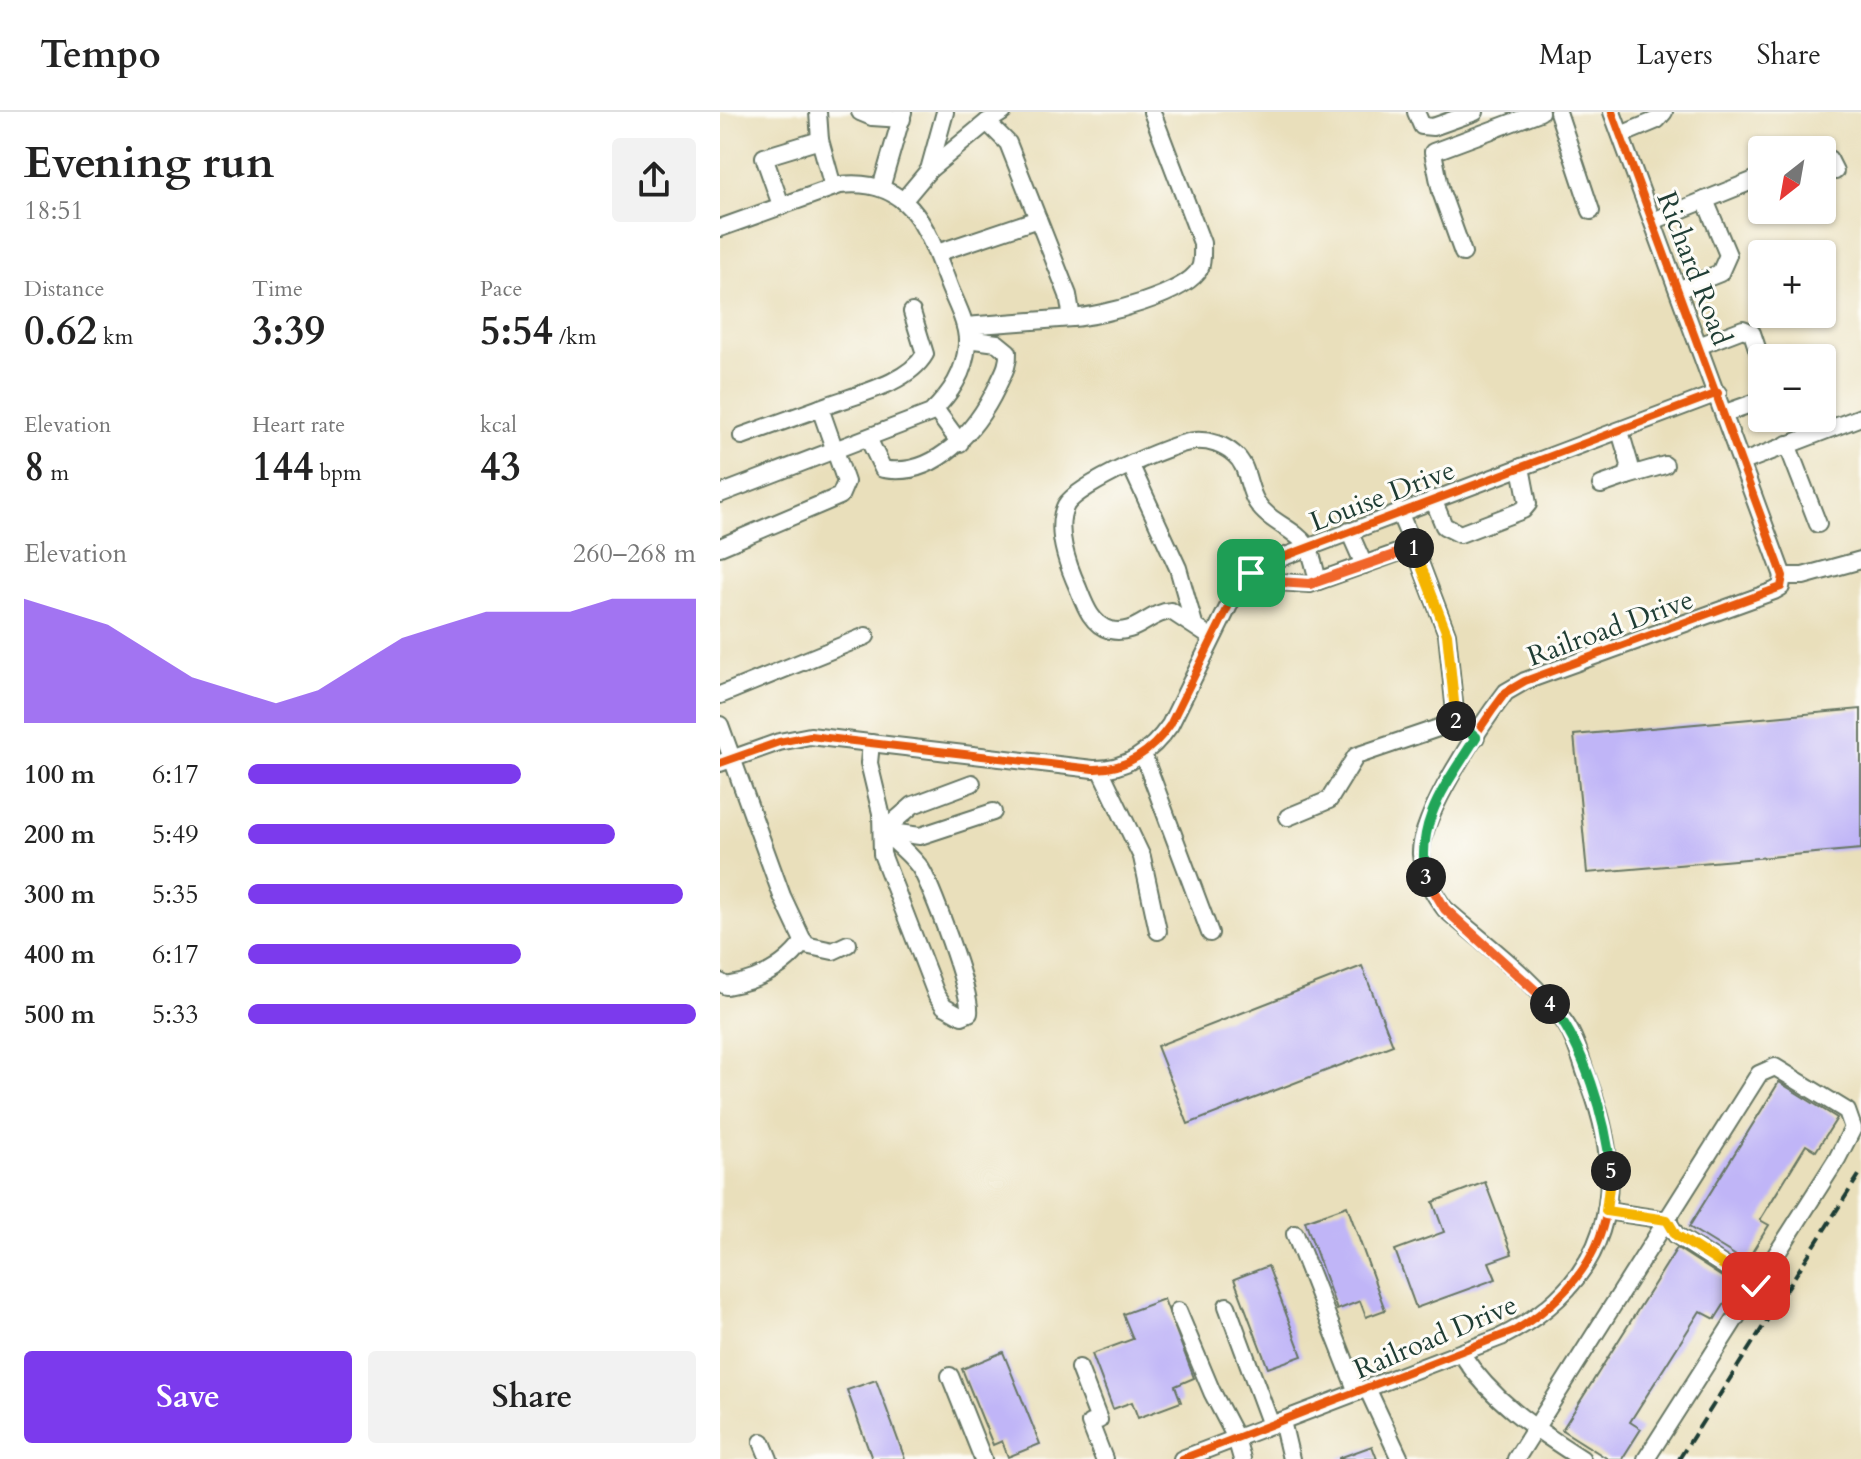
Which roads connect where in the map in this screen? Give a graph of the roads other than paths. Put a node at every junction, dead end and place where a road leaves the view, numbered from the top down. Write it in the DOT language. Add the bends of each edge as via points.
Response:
graph roads {
  1 [pos="818,112"];
  2 [pos="860,112"];
  3 [pos="945,112"];
  4 [pos="1003,112"];
  5 [pos="1152,112"];
  6 [pos="1416,112"];
  7 [pos="1475,112"];
  8 [pos="1540,112"];
  9 [pos="1558,112"];
  10 [pos="1612,112"];
  11 [pos="1664,112"];
  12 [pos="902,116"];
  13 [pos="987,122"];
  14 [pos="1621,135"];
  15 [pos="820,140"];
  16 [pos="929,170"];
  17 [pos="1748,183"];
  18 [pos="833,187"];
  19 [pos="881,188"];
  20 [pos="1705,200"];
  21 [pos="903,201"];
  22 [pos="781,205"];
  23 [pos="1591,211"];
  24 [pos="1038,219"];
  25 [pos="1653,221"];
  26 [pos="720,228"];
  27 [pos="937,253"];
  28 [pos="1463,253"];
  29 [pos="1680,289"];
  30 [pos="912,312"];
  31 [pos="1072,318"];
  32 [pos="966,332"];
  33 [pos="1756,344"];
  34 [pos="1701,345"];
  35 [pos="1718,393"];
  36 [pos="1748,405"];
  37 [pos="820,408"];
  38 [pos="935,409"];
  39 [pos="1725,413"];
  40 [pos="1861,417"];
  41 [pos="1620,431"];
  42 [pos="742,436"];
  43 [pos="868,438"];
  44 [pos="960,443"];
  45 [pos="1787,444"];
  46 [pos="834,451"];
  47 [pos="1743,462"];
  48 [pos="1665,465"];
  49 [pos="1131,466"];
  50 [pos="1521,467"];
  51 [pos="1627,476"];
  52 [pos="1601,485"];
  53 [pos="720,494"];
  54 [pos="1433,499"];
  55 [pos="1399,512"];
  56 [pos="1818,524"];
  57 [pos="1349,531"];
  58 [pos="720,547"];
  59 [pos="1308,547"];
  60 [pos="1414,547"];
  61 [pos="1861,560"];
  62 [pos="1262,565"];
  63 [pos="1364,565"];
  64 [pos="1783,576"];
  65 [pos="1318,581"];
  66 [pos="1194,624"];
  67 [pos="866,636"];
  68 [pos="1212,638"];
  69 [pos="720,695"];
  70 [pos="1456,722"];
  71 [pos="720,725"];
  72 [pos="1476,737"];
  73 [pos="871,743"];
  74 [pos="1143,754"];
  75 [pos="726,761"];
  76 [pos="1100,769"];
  77 [pos="972,783"];
  78 [pos="993,812"];
  79 [pos="1288,817"];
  80 [pos="883,831"];
  81 [pos="1158,931"];
  82 [pos="1210,933"];
  83 [pos="804,941"];
  84 [pos="848,944"];
  85 [pos="720,982"];
  86 [pos="1606,1211"];
  87 [pos="1667,1220"];
  88 [pos="1295,1234"];
  89 [pos="1756,1286"];
  90 [pos="1227,1306"];
  91 [pos="1178,1311"];
  92 [pos="1461,1353"];
  93 [pos="1079,1368"];
  94 [pos="950,1376"];
  95 [pos="1362,1390"];
  96 [pos="1276,1423"];
  97 [pos="1534,1431"];
  98 [pos="1236,1438"];
  99 [pos="762,1442"];
  100 [pos="769,1459"];
  101 [pos="983,1459"];
  102 [pos="1104,1459"];
  103 [pos="1182,1459"];
  104 [pos="1242,1459"];
  105 [pos="1291,1459"];
  106 [pos="1400,1459"];
  107 [pos="1516,1459"];
  108 [pos="1582,1459"];
  109 [pos="1646,1459"];
  1 -- 15 [label="street"];
  2 -- 12 [label="street"];
  3 -- 16 [label="street"];
  4 -- 13 [label="street"];
  5 -- 31 [label="street" via="1202,243 1202,265 1193,277 1154,297"];
  6 -- 7 [label="street" via="1422,126 1433,127"];
  8 -- 28 [label="street" via="1433,152"];
  9 -- 23 [label="street"];
  10 -- 14 [label="street, Richard Road"];
  11 -- 14 [label="street"];
  12 -- 19 [label="street"];
  13 -- 16 [label="street"];
  13 -- 24 [label="street" via="1008,143"];
  14 -- 25 [label="street, Richard Road"];
  15 -- 18 [label="street"];
  15 -- 22 [label="street" via="764,157"];
  16 -- 21 [label="street"];
  17 -- 20 [label="street"];
  18 -- 19 [label="street" via="857,183"];
  18 -- 22 [label="street"];
  19 -- 21 [label="street"];
  20 -- 25 [label="street"];
  20 -- 29 [label="street" via="1728,255 1720,273"];
  21 -- 27 [label="street" via="918,215"];
  22 -- 26 [label="street"];
  24 -- 27 [label="street"];
  24 -- 31 [label="street"];
  25 -- 29 [label="street, Richard Road"];
  27 -- 32 [label="street"];
  29 -- 34 [label="street, Richard Road"];
  30 -- 37 [label="street" via="925,354 920,363"];
  31 -- 32 [label="street"];
  32 -- 38 [label="street" via="960,376"];
  32 -- 44 [label="street" via="997,343 1008,352 1008,363 988,406"];
  33 -- 34 [label="street" via="1752,333 1743,329"];
  34 -- 35 [label="street, Richard Road"];
  35 -- 39 [label="street, Richard Road"];
  35 -- 41 [label="street, Louise Drive"];
  36 -- 39 [label="street"];
  37 -- 42 [label="street"];
  37 -- 46 [label="street"];
  38 -- 43 [label="street"];
  38 -- 44 [label="street"];
  39 -- 47 [label="street, Richard Road"];
  40 -- 45 [label="street"];
  41 -- 50 [label="street, Louise Drive"];
  41 -- 51 [label="street" via="1630,465"];
  43 -- 44 [label="street" via="883,469 898,472 941,457"];
  43 -- 46 [label="street"];
  45 -- 47 [label="street"];
  45 -- 56 [label="street"];
  46 -- 53 [label="street"];
  46 -- 58 [label="street" via="846,482 840,496"];
  47 -- 64 [label="street, Richard Road"];
  48 -- 51 [label="street"];
  49 -- 59 [label="street" via="1177,446 1211,441 1243,464 1258,505"];
  49 -- 66 [label="street" via="1178,568"];
  49 -- 66 [label="street" via="1101,476 1066,505 1061,528 1074,578 1087,608 1109,630 1127,631 1163,611"];
  50 -- 54 [label="street, Louise Drive"];
  50 -- 54 [label="street" via="1530,499 1523,510 1460,534 1444,526"];
  51 -- 52 [label="street"];
  54 -- 55 [label="street, Louise Drive"];
  55 -- 57 [label="street, Louise Drive"];
  55 -- 60 [label="street"];
  57 -- 59 [label="street, Louise Drive"];
  57 -- 63 [label="street"];
  59 -- 62 [label="street, Louise Drive"];
  59 -- 65 [label="street"];
  60 -- 63 [label="street"];
  60 -- 70 [label="street" via="1447,634"];
  61 -- 64 [label="street" via="1803,576"];
  62 -- 65 [label="street" via="1277,582 1292,586"];
  62 -- 68 [label="street, Louise Drive" via="1235,593"];
  63 -- 65 [label="street"];
  64 -- 72 [label="street, Railroad Drive" via="1774,591 1525,681 1506,692"];
  66 -- 68 [label="street"];
  67 -- 69 [label="street"];
  68 -- 74 [label="street, Louise Drive" via="1170,725"];
  70 -- 72 [label="street"];
  70 -- 79 [label="street" via="1356,756 1329,800"];
  71 -- 75 [label="street"];
  72 -- 86 [label="street, Railroad Drive" via="1428,819 1421,853 1426,878 1445,909 1540,992 1568,1027 1605,1126 1611,1176"];
  73 -- 75 [label="street, Louise Drive" via="798,737"];
  73 -- 76 [label="street, Louise Drive"];
  73 -- 80 [label="street" via="871,775"];
  74 -- 76 [label="street, Louise Drive"];
  74 -- 82 [label="street"];
  75 -- 83 [label="street"];
  76 -- 81 [label="street" via="1142,857"];
  77 -- 80 [label="street" via="913,805"];
  78 -- 80 [label="street" via="920,836"];
  80 -- 80 [label="street" via="882,854 936,994 944,1006 962,1016 969,1013 965,982 920,868"];
  83 -- 84 [label="street" via="833,951"];
  83 -- 85 [label="street" via="780,967 747,983"];
  86 -- 87 [label="street"];
  86 -- 92 [label="street, Railroad Drive" via="1585,1265 1552,1305 1516,1330"];
  87 -- 89 [label="street" via="1676,1235"];
  87 -- 89 [label="street" via="1759,1074 1775,1067 1847,1111 1853,1128 1837,1159"];
  87 -- 97 [label="street"];
  88 -- 95 [label="street"];
  89 -- 109 [label="street"];
  90 -- 96 [label="street"];
  91 -- 98 [label="street"];
  92 -- 95 [label="street, Railroad Drive"];
  92 -- 97 [label="street" via="1476,1375"];
  93 -- 102 [label="street" via="1099,1420 1090,1423"];
  94 -- 101 [label="street"];
  95 -- 96 [label="street, Railroad Drive"];
  95 -- 106 [label="street"];
  96 -- 98 [label="street, Railroad Drive"];
  96 -- 105 [label="street"];
  97 -- 107 [label="street"];
  97 -- 108 [label="street"];
  98 -- 103 [label="street, Railroad Drive"];
  98 -- 104 [label="street"];
  99 -- 100 [label="street"];
}
